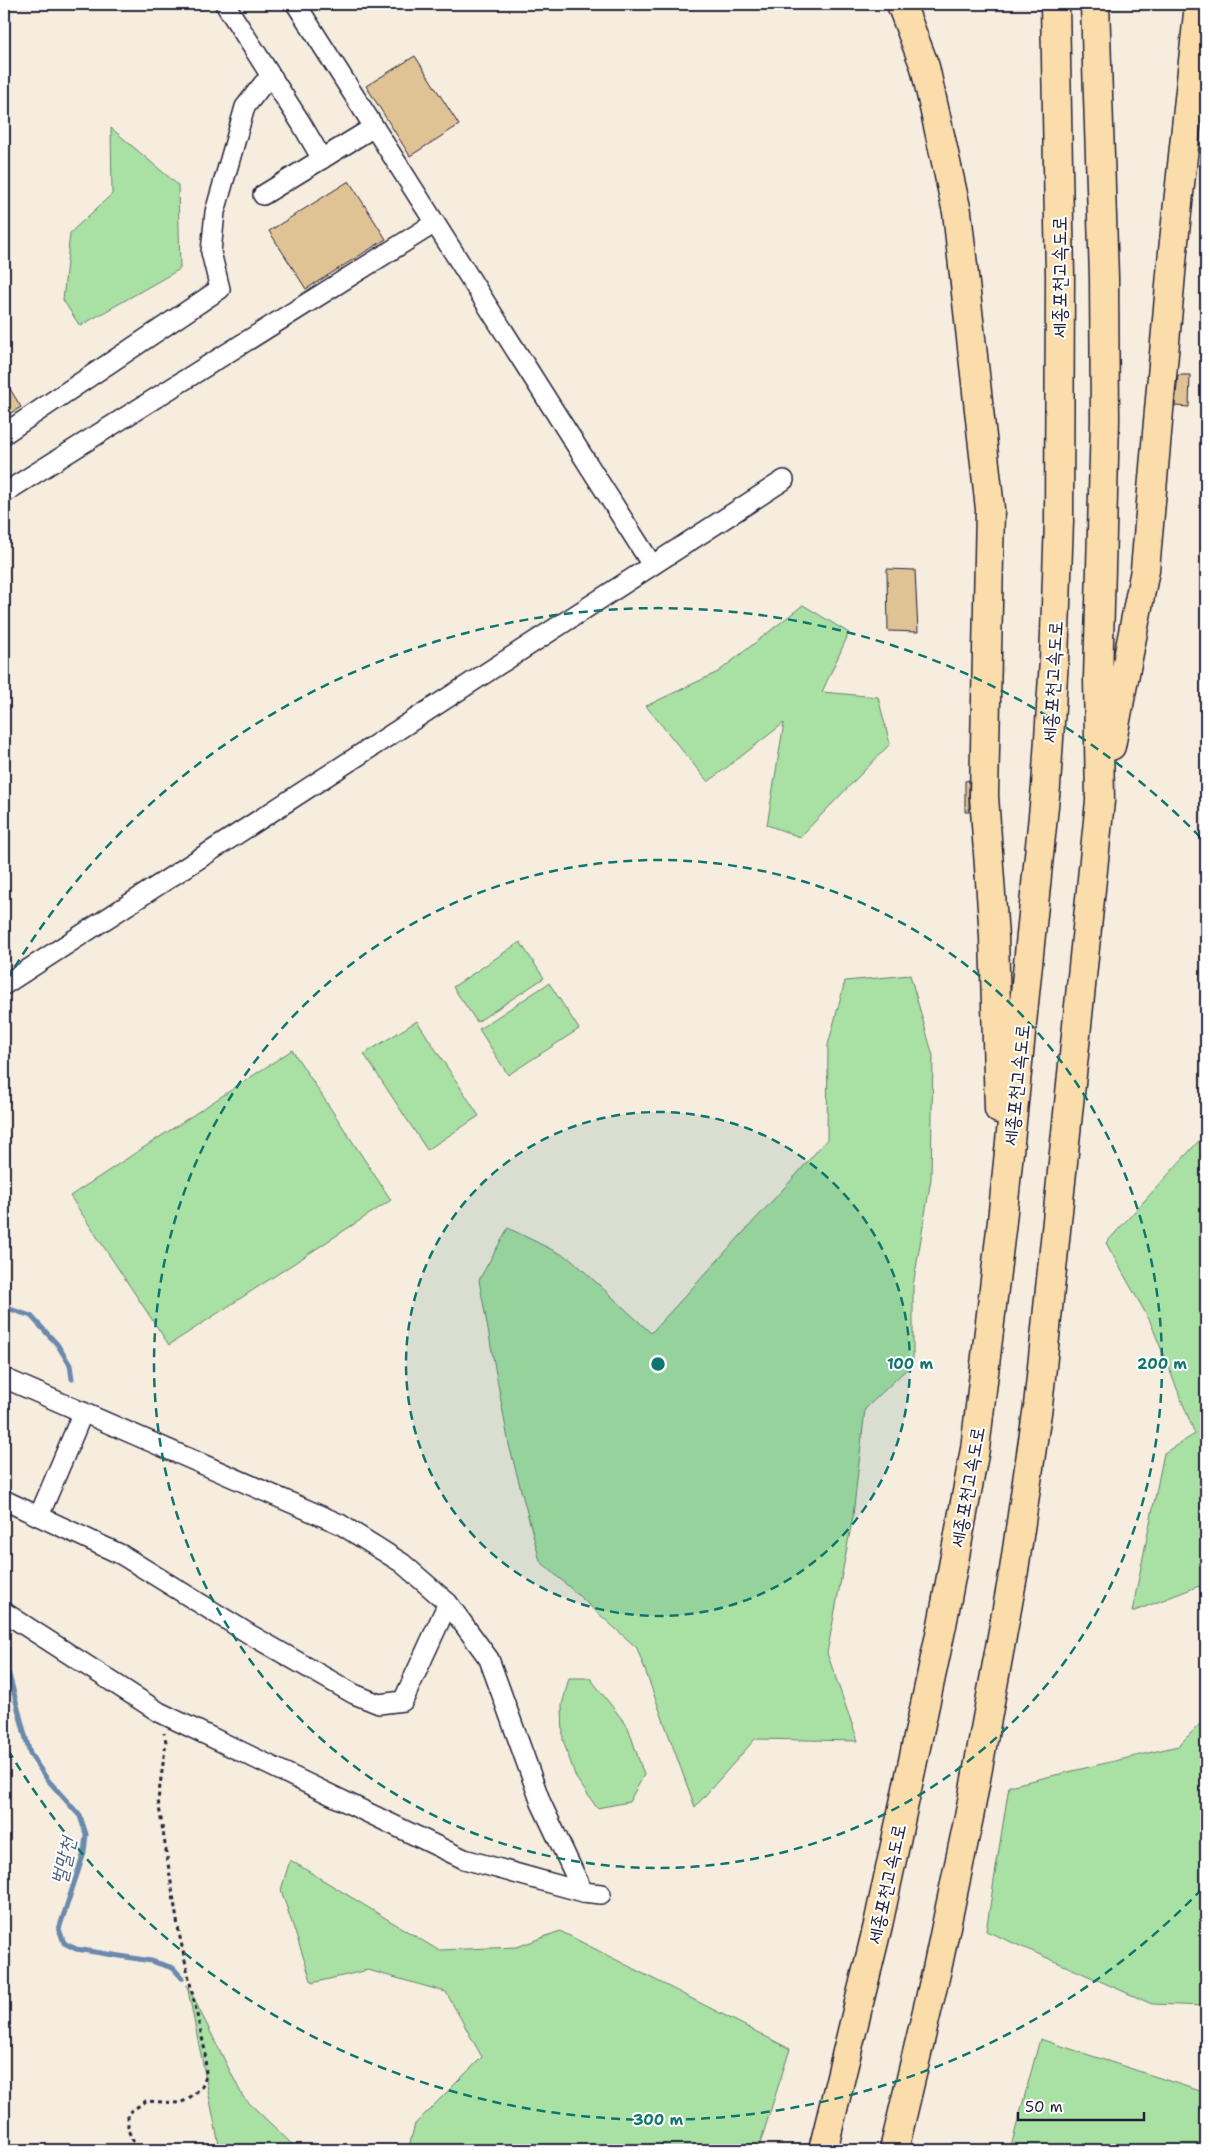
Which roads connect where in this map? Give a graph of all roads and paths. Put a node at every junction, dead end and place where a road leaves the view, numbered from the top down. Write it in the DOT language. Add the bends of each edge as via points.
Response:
graph roads {
  1 [pos="225,4"];
  2 [pos="296,4"];
  3 [pos="901,4"];
  4 [pos="1095,4"];
  5 [pos="1199,4"];
  6 [pos="1055,5"];
  7 [pos="273,78"];
  8 [pos="374,128"];
  9 [pos="322,160"];
  10 [pos="263,195"];
  11 [pos="435,223"];
  12 [pos="4,434"];
  13 [pos="784,480"];
  14 [pos="4,493"];
  15 [pos="652,564"];
  16 [pos="1100,801"];
  17 [pos="4,985"];
  18 [pos="1002,1221"];
  19 [pos="4,1378"];
  20 [pos="83,1412"];
  21 [pos="4,1500"];
  22 [pos="40,1516"];
  23 [pos="448,1603"];
  24 [pos="4,1612"];
  25 [pos="159,1712"];
  26 [pos="134,2150"];
  27 [pos="823,2150"];
  28 [pos="894,2150"];
  1 -- 7 [label="street"];
  2 -- 8 [label="street"];
  3 -- 18 [label="highway" via="924,67 958,212 990,509 984,796 994,937"];
  4 -- 16 [label="highway" via="1103,250 1104,411 1098,678"];
  5 -- 16 [label="highway" via="1145,570"];
  6 -- 18 [label="highway, 세종포천고속도로" via="1060,305 1059,521 1054,660 1046,786"];
  7 -- 9 [label="street"];
  7 -- 12 [label="street" via="263,84 245,107 215,212 211,252 220,289"];
  8 -- 9 [label="street"];
  8 -- 11 [label="street"];
  9 -- 10 [label="street"];
  11 -- 14 [label="street"];
  11 -- 15 [label="street"];
  13 -- 15 [label="street"];
  15 -- 17 [label="street"];
  16 -- 28 [label="highway" via="1038,1406 1014,1570 970,1812"];
  18 -- 27 [label="highway, 세종포천고속도로" via="975,1449 942,1624 878,1925"];
  19 -- 20 [label="street"];
  20 -- 22 [label="street"];
  20 -- 23 [label="street" via="340,1524 402,1563"];
  21 -- 22 [label="street"];
  22 -- 23 [label="street" via="122,1555 252,1635 354,1694 379,1704 403,1701"];
  23 -- 25 [label="street" via="489,1659 541,1803 592,1893 464,1859"];
  24 -- 25 [label="street"];
  25 -- 26 [label="path" via="166,1742 158,1800 179,1933 207,2066 202,2087 188,2099 180,2103 146,2101 128,2112 128,2130"];
}
